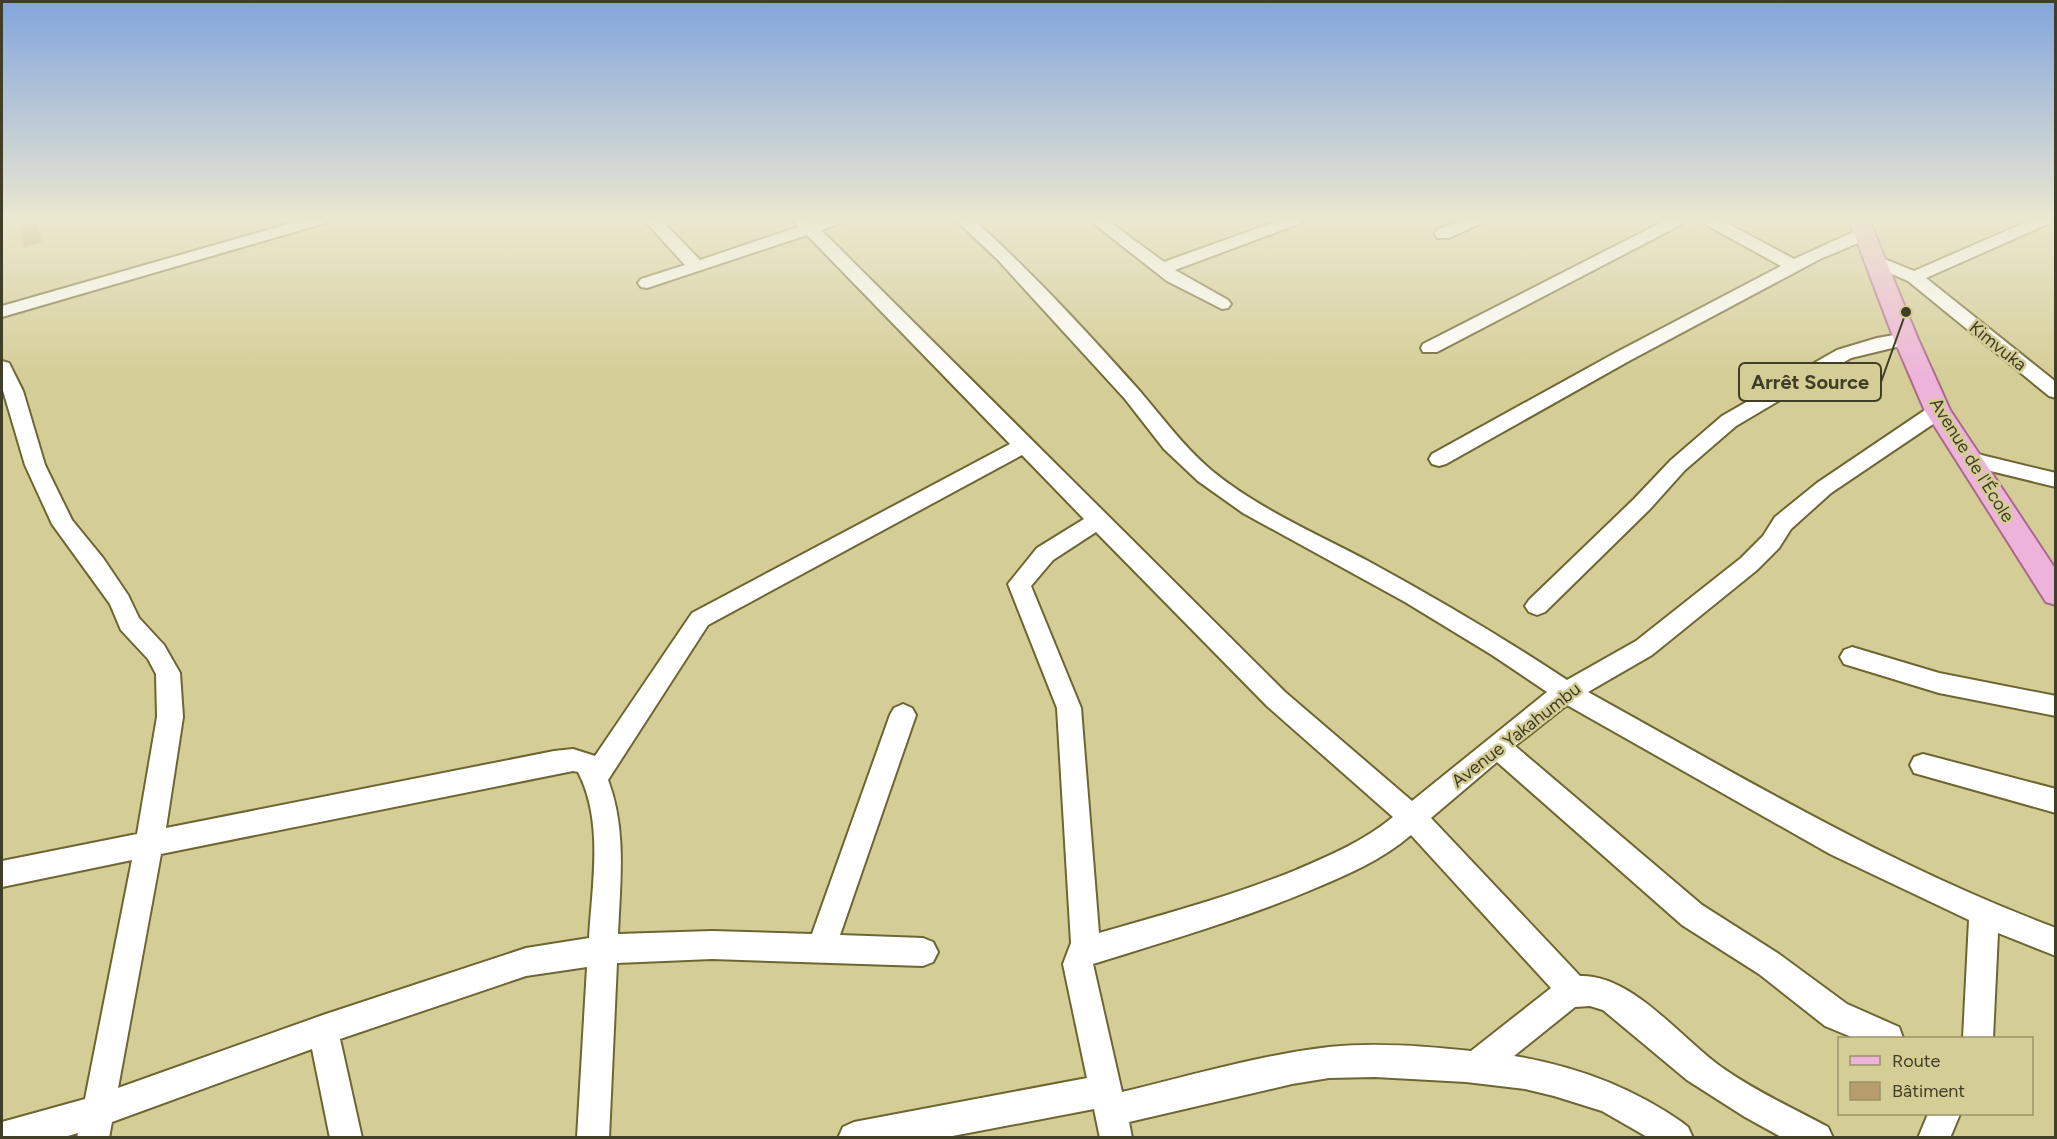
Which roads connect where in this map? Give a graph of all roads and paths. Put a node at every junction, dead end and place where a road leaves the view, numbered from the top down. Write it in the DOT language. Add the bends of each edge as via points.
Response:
graph roads {
  1 [pos="135,273"];
  2 [pos="675,273"];
  3 [pos="854,273"];
  4 [pos="1020,273"];
  5 [pos="1169,273"];
  6 [pos="1575,273"];
  7 [pos="1780,273"];
  8 [pos="1882,273"];
  9 [pos="1905,273"];
  10 [pos="1923,273"];
  11 [pos="1914,277"];
  12 [pos="647,283"];
  13 [pos="1222,304"];
  14 [pos="2,312"];
  15 [pos="1906,339"];
  16 [pos="1430,348"];
  17 [pos="2,367"];
  18 [pos="2055,367"];
  19 [pos="2034,375"];
  20 [pos="2055,392"];
  21 [pos="1938,411"];
  22 [pos="1024,445"];
  23 [pos="1439,459"];
  24 [pos="1969,459"];
  25 [pos="2055,480"];
  26 [pos="1098,520"];
  27 [pos="2055,594"];
  28 [pos="1537,606"];
  29 [pos="1851,657"];
  30 [pos="1566,692"];
  31 [pos="2055,706"];
  32 [pos="903,715"];
  33 [pos="1497,746"];
  34 [pos="1923,765"];
  35 [pos="595,778"];
  36 [pos="2055,801"];
  37 [pos="1413,818"];
  38 [pos="149,844"];
  39 [pos="2,874"];
  40 [pos="1984,912"];
  41 [pos="2055,942"];
  42 [pos="821,949"];
  43 [pos="602,950"];
  44 [pos="924,952"];
  45 [pos="1082,953"];
  46 [pos="1574,991"];
  47 [pos="323,1030"];
  48 [pos="1886,1037"];
  49 [pos="1978,1037"];
  50 [pos="1476,1067"];
  51 [pos="1110,1113"];
  52 [pos="1943,1115"];
  53 [pos="96,1124"];
  54 [pos="943,1129"];
  55 [pos="2,1137"];
  56 [pos="346,1137"];
  57 [pos="593,1137"];
  58 [pos="854,1137"];
  59 [pos="1677,1137"];
  60 [pos="1817,1137"];
  61 [pos="1934,1137"];
  1 -- 14 [label="street"];
  2 -- 12 [label="street"];
  3 -- 22 [label="street"];
  4 -- 30 [label="street" via="1132,395 1171,444 1205,476 1251,508 1500,648"];
  5 -- 13 [label="street"];
  6 -- 16 [label="street"];
  7 -- 23 [label="street"];
  8 -- 15 [label="main road, Avenue de l'École"];
  9 -- 11 [label="street, Kimvuka"];
  10 -- 11 [label="street"];
  11 -- 19 [label="street, Kimvuka"];
  15 -- 21 [label="main road, Avenue de l'École"];
  15 -- 28 [label="street" via="1844,354 1729,420 1678,465"];
  17 -- 38 [label="street" via="35,465 63,524 95,564 120,601 129,623 156,652 168,674 170,717"];
  18 -- 19 [label="street"];
  19 -- 20 [label="street, Kimvuka"];
  21 -- 24 [label="main road, Avenue de l'École"];
  21 -- 30 [label="street, Avenue Yakahumbu" via="1799,507 1749,564 1644,648"];
  22 -- 26 [label="street"];
  22 -- 35 [label="street" via="700,619"];
  24 -- 25 [label="street"];
  24 -- 27 [label="main road, Avenue de l'École"];
  26 -- 37 [label="street" via="1276,699"];
  26 -- 45 [label="street" via="1045,554 1019,584 1069,708"];
  29 -- 31 [label="street" via="1940,683"];
  30 -- 33 [label="street, Avenue Yakahumbu"];
  30 -- 40 [label="street" via="1840,845"];
  32 -- 42 [label="street"];
  33 -- 37 [label="street, Avenue Yakahumbu"];
  33 -- 48 [label="street" via="1692,915 1768,964 1836,1015"];
  34 -- 36 [label="street"];
  35 -- 38 [label="street" via="586,763 554,762"];
  35 -- 43 [label="street" via="608,841"];
  37 -- 45 [label="street, Avenue Yakahumbu" via="1383,842 1337,866 1248,903"];
  37 -- 46 [label="street"];
  38 -- 39 [label="street"];
  38 -- 53 [label="street"];
  40 -- 41 [label="street"];
  40 -- 49 [label="street"];
  42 -- 43 [label="street" via="712,945"];
  42 -- 44 [label="street"];
  43 -- 47 [label="street" via="526,962"];
  43 -- 57 [label="street"];
  45 -- 51 [label="street" via="1078,964"];
  46 -- 50 [label="street"];
  46 -- 60 [label="street" via="1612,998 1699,1070 1751,1104"];
  47 -- 53 [label="street"];
  47 -- 56 [label="street"];
  50 -- 51 [label="street" via="1375,1061 1320,1063"];
  50 -- 59 [label="street" via="1519,1072 1590,1092 1634,1109"];
  51 -- 54 [label="street"];
  52 -- 61 [label="street"];
  53 -- 55 [label="street"];
  54 -- 58 [label="street"];
}
